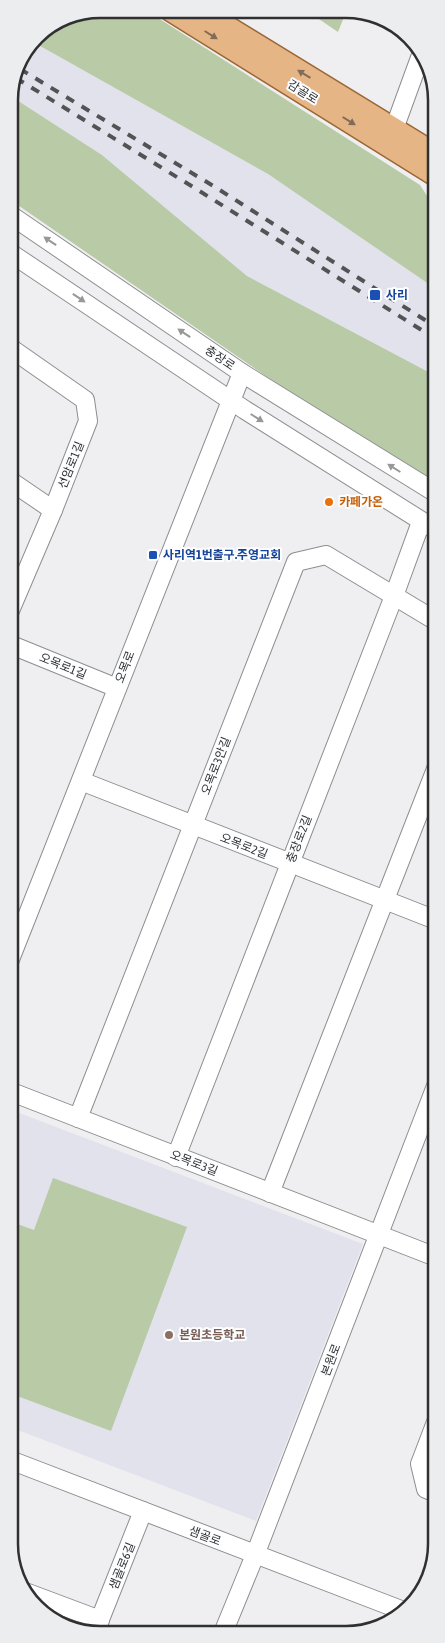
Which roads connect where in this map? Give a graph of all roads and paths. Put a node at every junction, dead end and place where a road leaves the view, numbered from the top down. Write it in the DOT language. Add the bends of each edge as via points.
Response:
graph roads {
  1 [pos="183,18"];
  2 [pos="213,18"];
  3 [pos="418,62"];
  4 [pos="394,128"];
  5 [pos="428,149"];
  6 [pos="428,170"];
  7 [pos="18,220"];
  8 [pos="18,258"];
  9 [pos="18,353"];
  10 [pos="242,373"];
  11 [pos="230,399"];
  12 [pos="18,486"];
  13 [pos="428,488"];
  14 [pos="53,510"];
  15 [pos="428,526"];
  16 [pos="18,592"];
  17 [pos="394,596"];
  18 [pos="428,616"];
  19 [pos="18,648"];
  20 [pos="117,688"];
  21 [pos="81,781"];
  22 [pos="428,789"];
  23 [pos="192,826"];
  24 [pos="290,864"];
  25 [pos="384,899"];
  26 [pos="427,917"];
  27 [pos="18,939"];
  28 [pos="18,1095"];
  29 [pos="427,1109"];
  30 [pos="78,1118"];
  31 [pos="176,1157"];
  32 [pos="270,1193"];
  33 [pos="379,1235"];
  34 [pos="427,1254"];
  35 [pos="427,1445"];
  36 [pos="18,1463"];
  37 [pos="427,1489"];
  38 [pos="144,1511"];
  39 [pos="255,1555"];
  40 [pos="39,1598"];
  41 [pos="396,1608"];
  42 [pos="98,1626"];
  43 [pos="226,1626"];
  1 -- 6 [label="main road, 감골로, one-way"];
  4 -- 2 [label="main road, 감골로, one-way"];
  3 -- 4 [label="street"];
  4 -- 5 [label="main road, 감골로"];
  10 -- 7 [label="street, 충장로, one-way"];
  8 -- 11 [label="street, one-way"];
  9 -- 14 [label="street, 선암로1길" via="84,400 88,421"];
  10 -- 11 [label="street, 오목로"];
  13 -- 10 [label="street, 충장로, one-way"];
  11 -- 15 [label="street, one-way"];
  11 -- 20 [label="street, 오목로"];
  12 -- 14 [label="street"];
  14 -- 16 [label="street, 선암로1길"];
  15 -- 17 [label="street, 충장로2길"];
  17 -- 18 [label="street, 오목로3안길"];
  17 -- 23 [label="street, 오목로3안길" via="326,555 296,562"];
  17 -- 24 [label="street, 충장로2길"];
  19 -- 20 [label="street, 오목로1길"];
  20 -- 21 [label="street, 오목로"];
  21 -- 23 [label="street, 오목로2길"];
  21 -- 27 [label="street, 오목로"];
  22 -- 25 [label="street"];
  23 -- 24 [label="street, 오목로2길"];
  23 -- 30 [label="street, 오목로3안길"];
  24 -- 25 [label="street, 오목로2길"];
  24 -- 31 [label="street, 충장로2길"];
  25 -- 26 [label="street, 오목로2길"];
  25 -- 32 [label="street"];
  28 -- 30 [label="street, 오목로3길"];
  29 -- 33 [label="street, 본원로"];
  30 -- 31 [label="street, 오목로3길"];
  31 -- 32 [label="street, 오목로3길"];
  32 -- 33 [label="street, 오목로3길"];
  33 -- 34 [label="street, 오목로3길"];
  33 -- 39 [label="street, 본원로"];
  35 -- 37 [label="street" via="420,1464"];
  36 -- 38 [label="street, 샘골로"];
  38 -- 39 [label="street, 샘골로"];
  38 -- 42 [label="street, 샘골로6길"];
  39 -- 41 [label="street, 샘골로"];
  39 -- 43 [label="street, 본원로"];
  40 -- 42 [label="street, 샘골로6길"];
}
